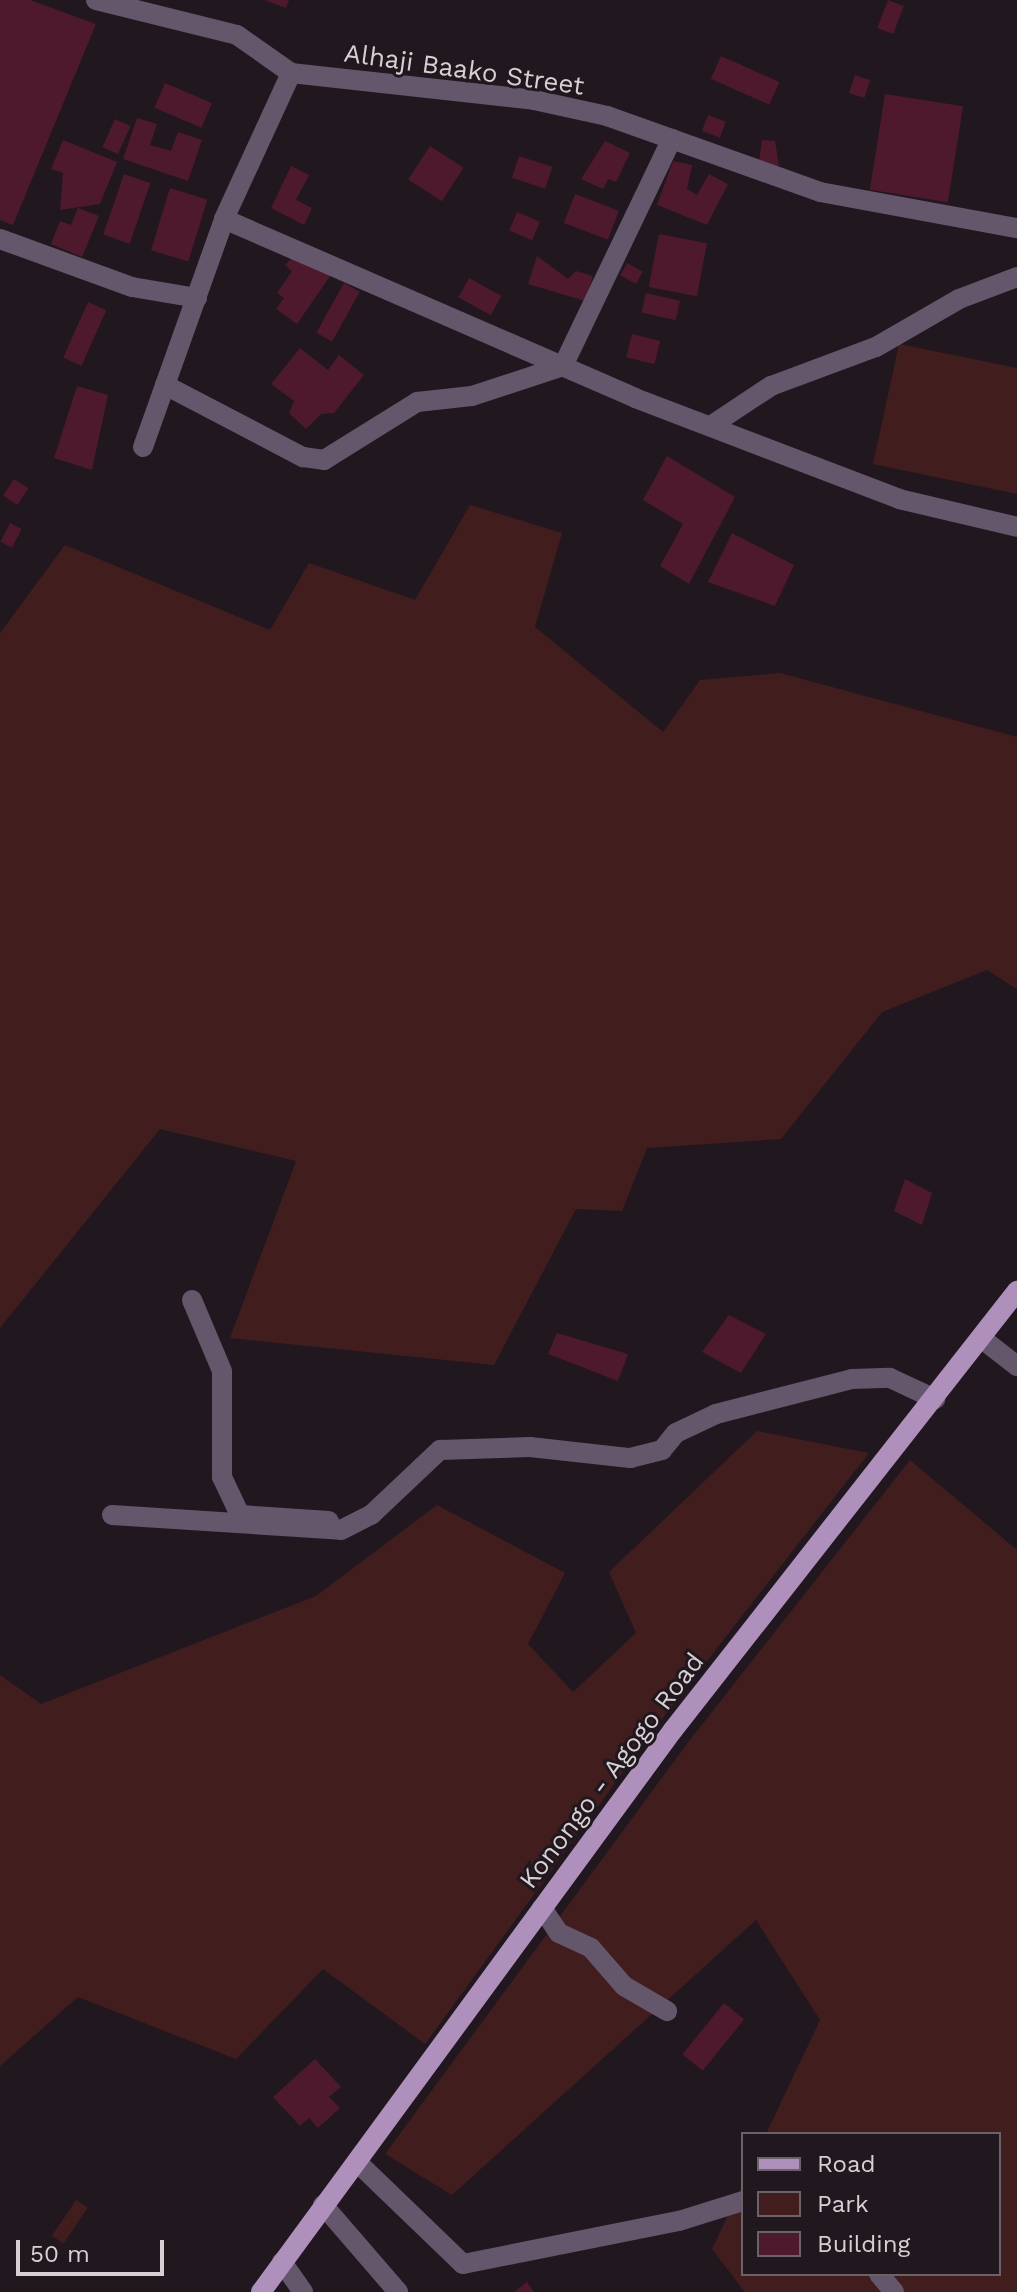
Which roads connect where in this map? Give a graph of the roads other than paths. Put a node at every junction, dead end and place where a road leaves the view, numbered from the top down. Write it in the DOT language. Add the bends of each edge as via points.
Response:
graph roads {
  1 [pos="96,0"];
  2 [pos="192,9"];
  3 [pos="291,73"];
  4 [pos="672,139"];
  5 [pos="224,219"];
  6 [pos="1017,228"];
  7 [pos="0,239"];
  8 [pos="1017,277"];
  9 [pos="197,298"];
  10 [pos="563,366"];
  11 [pos="165,385"];
  12 [pos="712,425"];
  13 [pos="143,447"];
  14 [pos="1017,527"];
  15 [pos="1017,1291"];
  16 [pos="192,1300"];
  17 [pos="981,1338"];
  18 [pos="1017,1366"];
  19 [pos="935,1399"];
  20 [pos="112,1515"];
  21 [pos="337,1522"];
  22 [pos="542,1908"];
  23 [pos="667,2011"];
  24 [pos="357,2162"];
  25 [pos="741,2202"];
  26 [pos="323,2205"];
  27 [pos="282,2262"];
  28 [pos="881,2276"];
  29 [pos="261,2292"];
  30 [pos="303,2292"];
  31 [pos="398,2292"];
  32 [pos="894,2292"];
  1 -- 2 [label="street, Alhaji Baako Street"];
  2 -- 3 [label="street, Alhaji Baako Street"];
  3 -- 4 [label="street, Alhaji Baako Street" via="534,100"];
  3 -- 5 [label="street"];
  4 -- 6 [label="street, Alhaji Baako Street" via="820,192"];
  4 -- 10 [label="street"];
  5 -- 9 [label="street"];
  5 -- 10 [label="street"];
  7 -- 9 [label="street" via="132,287"];
  8 -- 12 [label="street" via="959,299 876,347 771,386"];
  9 -- 11 [label="street"];
  10 -- 11 [label="street" via="472,396 417,402 324,460 303,457"];
  10 -- 12 [label="street"];
  11 -- 13 [label="street"];
  12 -- 14 [label="street" via="899,499"];
  15 -- 17 [label="main road, Konongo - Agogo Road"];
  16 -- 21 [label="street" via="222,1371 222,1477 240,1515"];
  17 -- 18 [label="street"];
  17 -- 19 [label="main road, Konongo - Agogo Road"];
  19 -- 20 [label="street" via="890,1378 852,1379 716,1414 676,1433 662,1450 630,1458 530,1447 440,1450 371,1515 341,1530"];
  19 -- 22 [label="main road, Konongo - Agogo Road"];
  22 -- 23 [label="street" via="559,1933 600,1955 624,1986"];
  22 -- 24 [label="main road, Konongo - Agogo Road"];
  24 -- 25 [label="street" via="463,2264 679,2221"];
  24 -- 26 [label="main road, Konongo - Agogo Road"];
  26 -- 27 [label="main road, Konongo - Agogo Road"];
  26 -- 31 [label="street"];
  27 -- 29 [label="main road, Konongo - Agogo Road"];
  27 -- 30 [label="street"];
  28 -- 32 [label="street"];
}
